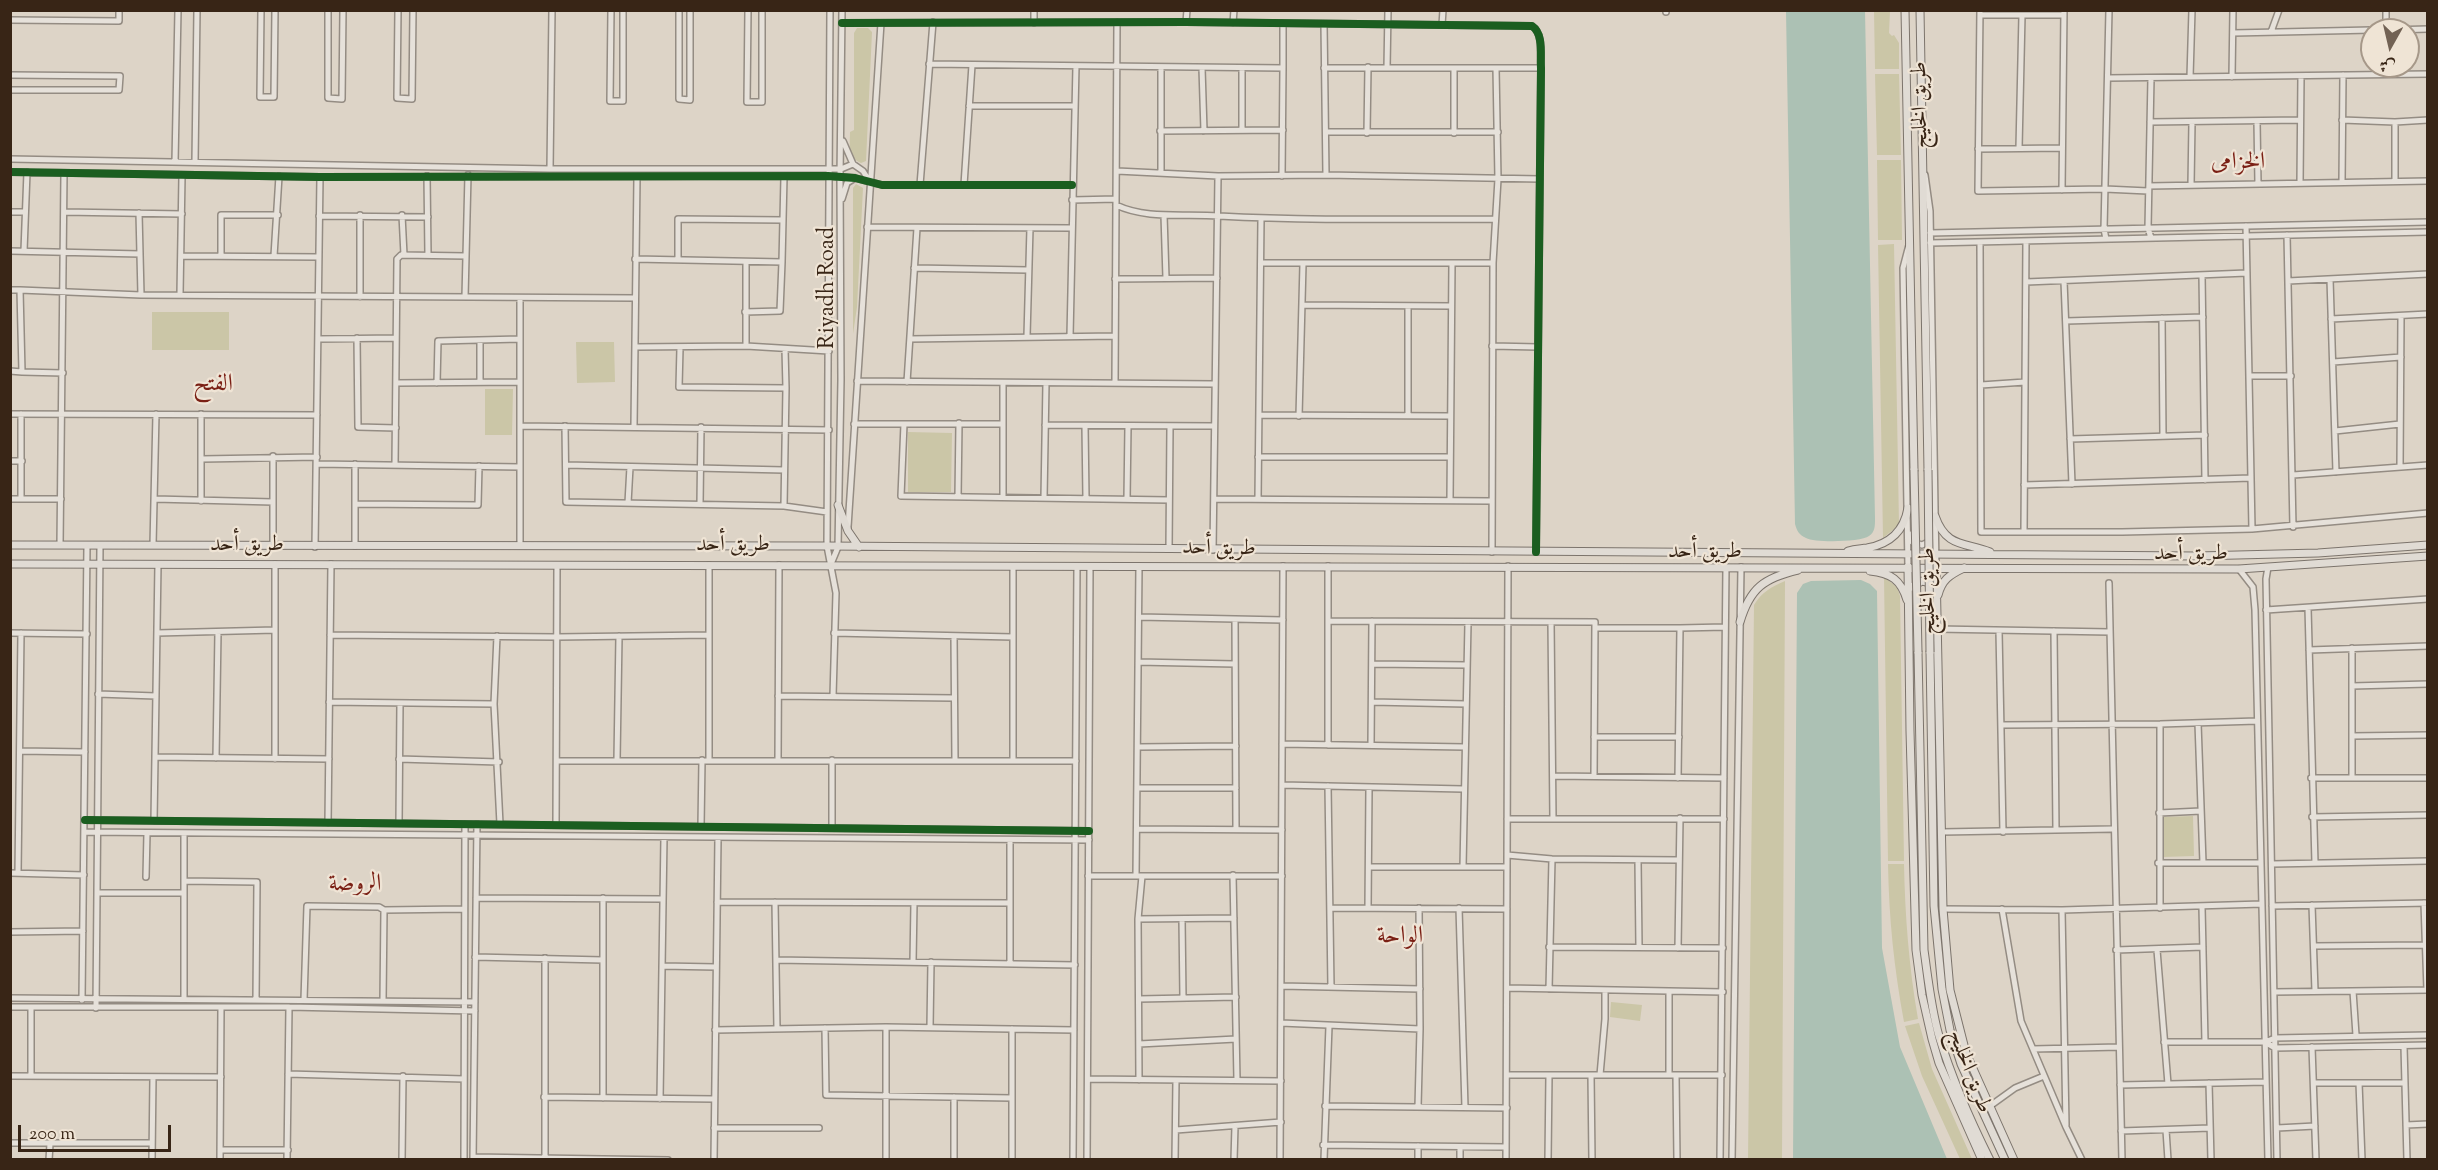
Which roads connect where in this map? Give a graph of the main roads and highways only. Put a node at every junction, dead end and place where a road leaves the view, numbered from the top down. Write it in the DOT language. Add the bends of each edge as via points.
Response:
graph roads {
  1 [pos="1905,10"];
  2 [pos="1920,10"];
  3 [pos="838,505"];
  4 [pos="1908,508"];
  5 [pos="1935,516"];
  6 [pos="10,545"];
  7 [pos="2427,545"];
  8 [pos="859,547"];
  9 [pos="1843,553"];
  10 [pos="1995,554"];
  11 [pos="2427,556"];
  12 [pos="10,564"];
  13 [pos="1808,567"];
  14 [pos="1856,567"];
  15 [pos="1908,567"];
  16 [pos="1936,567"];
  17 [pos="1966,567"];
  18 [pos="1909,598"];
  19 [pos="1936,603"];
  20 [pos="1909,608"];
  21 [pos="1936,613"];
  22 [pos="1740,622"];
  23 [pos="1940,781"];
  24 [pos="1933,789"];
  25 [pos="1938,800"];
  26 [pos="1941,808"];
  27 [pos="1933,833"];
  28 [pos="1914,875"];
  29 [pos="1922,893"];
  30 [pos="1982,1160"];
  31 [pos="1990,1160"];
  32 [pos="2005,1160"];
  33 [pos="2014,1160"];
  1 -- 29 [label="main road, طريق الخليج, bridge"];
  2 -- 24 [label="main road, طريق الخليج, bridge"];
  3 -- 8 [label="main road"];
  4 -- 9 [label="main road" via="1905,522 1884,543"];
  5 -- 10 [label="main road" via="1946,535 1956,542"];
  6 -- 8 [label="main road, طريق أحد"];
  7 -- 10 [label="main road, طريق أحد" via="2247,555"];
  8 -- 9 [label="main road, طريق أحد"];
  9 -- 10 [label="main road, طريق أحد"];
  11 -- 17 [label="main road, طريق أحد" via="2239,568"];
  12 -- 13 [label="main road, طريق أحد"];
  13 -- 14 [label="main road, طريق أحد"];
  13 -- 22 [label="main road" via="1762,583 1746,602"];
  14 -- 15 [label="main road, طريق أحد"];
  14 -- 20 [label="main road" via="1896,578"];
  15 -- 16 [label="main road, طريق أحد"];
  15 -- 18 [label="main road"];
  16 -- 17 [label="main road, طريق أحد"];
  16 -- 19 [label="main road"];
  17 -- 21 [label="main road" via="1942,583"];
  18 -- 19 [label="main road" via="1913,586 1922,581 1932,587"];
  18 -- 20 [label="main road"];
  19 -- 21 [label="main road"];
  20 -- 28 [label="main road"];
  21 -- 23 [label="main road"];
  23 -- 25 [label="main road"];
  23 -- 26 [label="main road"];
  24 -- 25 [label="main road"];
  24 -- 27 [label="main road, طريق الخليج"];
  25 -- 26 [label="main road"];
  25 -- 27 [label="main road"];
  26 -- 33 [label="main road" via="1950,990 1959,1032"];
  27 -- 32 [label="main road, طريق الخليج" via="1937,951 1950,1030 1961,1064"];
  28 -- 29 [label="main road"];
  28 -- 30 [label="main road" via="1916,950 1932,1039"];
  29 -- 31 [label="main road, طريق الخليج" via="1924,950 1938,1034"];
}
